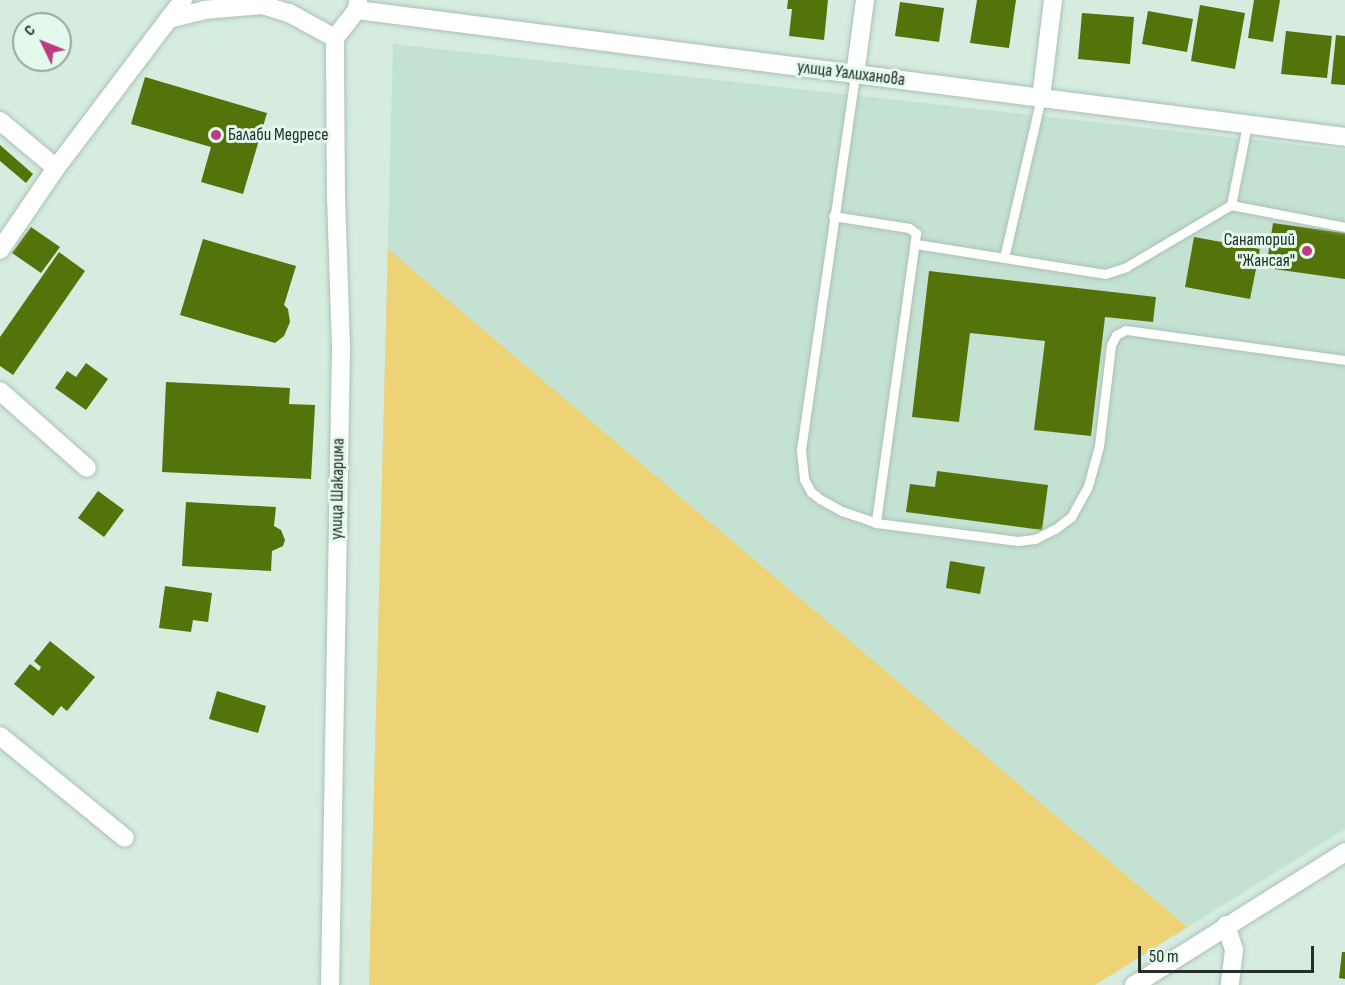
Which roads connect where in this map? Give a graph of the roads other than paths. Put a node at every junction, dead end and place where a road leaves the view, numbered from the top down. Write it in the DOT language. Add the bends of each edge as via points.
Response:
graph roads {
  1 [pos="183,0"];
  2 [pos="865,0"];
  3 [pos="1053,0"];
  4 [pos="259,2"];
  5 [pos="358,5"];
  6 [pos="169,19"];
  7 [pos="335,38"];
  8 [pos="855,75"];
  9 [pos="1041,98"];
  10 [pos="0,121"];
  11 [pos="1247,125"];
  12 [pos="1345,137"];
  13 [pos="56,168"];
  14 [pos="1231,205"];
  15 [pos="833,216"];
  16 [pos="1345,227"];
  17 [pos="916,244"];
  18 [pos="0,250"];
  19 [pos="1004,258"];
  20 [pos="1345,360"];
  21 [pos="0,391"];
  22 [pos="87,468"];
  23 [pos="876,522"];
  24 [pos="0,736"];
  25 [pos="125,838"];
  26 [pos="1345,852"];
  27 [pos="1226,925"];
  28 [pos="330,985"];
  29 [pos="1134,985"];
  30 [pos="1230,985"];
  1 -- 6 [label="street"];
  2 -- 8 [label="street"];
  3 -- 9 [label="street"];
  4 -- 6 [label="street"];
  4 -- 7 [label="street"];
  5 -- 7 [label="street"];
  5 -- 8 [label="street, улица Уалиханова"];
  6 -- 13 [label="street"];
  7 -- 28 [label="street, улица Шакарима" via="341,347"];
  8 -- 9 [label="street, улица Уалиханова"];
  8 -- 15 [label="lane"];
  9 -- 11 [label="street, улица Уалиханова"];
  9 -- 19 [label="lane"];
  10 -- 13 [label="street"];
  11 -- 12 [label="street, улица Уалиханова"];
  11 -- 14 [label="lane"];
  13 -- 18 [label="street"];
  14 -- 16 [label="lane"];
  14 -- 19 [label="lane" via="1116,272 1105,274"];
  15 -- 17 [label="lane" via="914,230"];
  15 -- 23 [label="lane" via="801,450 802,467 811,492 820,499"];
  17 -- 19 [label="lane"];
  17 -- 23 [label="lane"];
  20 -- 23 [label="lane" via="1126,330 1116,335 1110,345 1099,446 1088,486 1071,517 1035,539 1018,541"];
  21 -- 22 [label="street"];
  24 -- 25 [label="street"];
  26 -- 27 [label="street"];
  27 -- 29 [label="street"];
  27 -- 30 [label="street" via="1234,950"];
}
